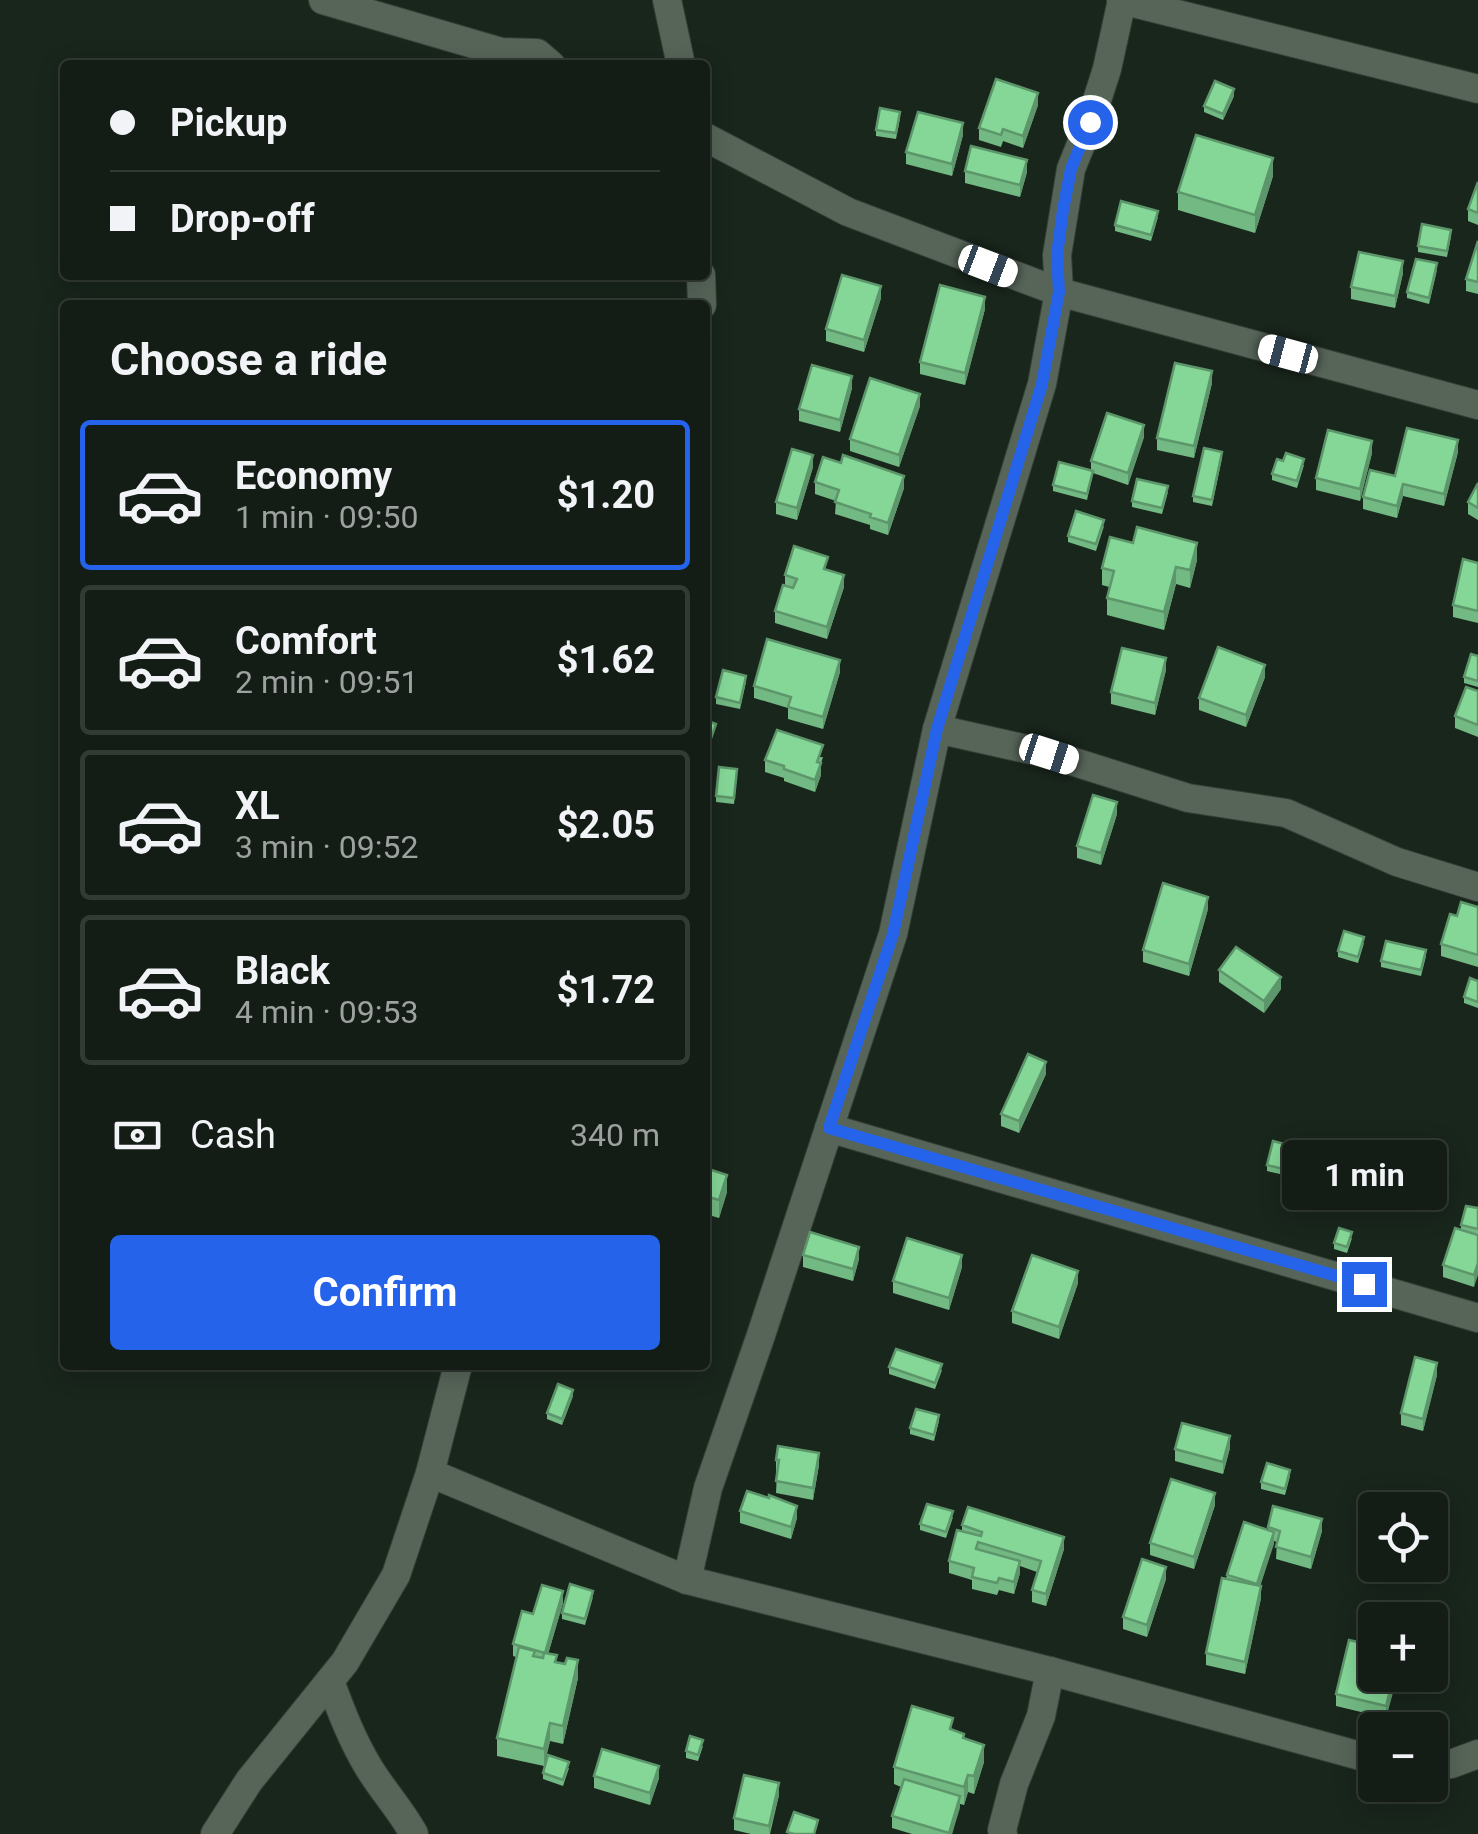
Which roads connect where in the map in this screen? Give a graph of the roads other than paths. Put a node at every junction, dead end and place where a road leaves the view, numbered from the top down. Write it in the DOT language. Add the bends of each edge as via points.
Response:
graph roads {
  1 [pos="322,0"];
  2 [pos="1122,0"];
  3 [pos="672,5"];
  4 [pos="546,60"];
  5 [pos="680,60"];
  6 [pos="1478,89"];
  7 [pos="710,141"];
  8 [pos="1059,292"];
  9 [pos="1478,405"];
  10 [pos="937,729"];
  11 [pos="1478,886"];
  12 [pos="829,1128"];
  13 [pos="1478,1318"];
  14 [pos="457,1370"];
  15 [pos="430,1473"];
  16 [pos="687,1580"];
  17 [pos="1050,1670"];
  18 [pos="330,1681"];
  19 [pos="1478,1754"];
  20 [pos="1358,1755"];
  21 [pos="1448,1764"];
  22 [pos="215,1834"];
  23 [pos="414,1834"];
  24 [pos="1003,1834"];
  1 -- 4 [label="street"];
  2 -- 6 [label="street"];
  2 -- 8 [label="street" via="1107,69 1071,169 1057,255"];
  3 -- 5 [label="street"];
  7 -- 8 [label="street" via="848,212"];
  8 -- 9 [label="street"];
  8 -- 10 [label="street" via="1042,384"];
  10 -- 11 [label="street" via="1049,754 1188,798 1286,812 1397,862"];
  10 -- 12 [label="street" via="893,934"];
  12 -- 13 [label="street"];
  12 -- 16 [label="street" via="708,1488"];
  14 -- 15 [label="street"];
  15 -- 16 [label="street"];
  15 -- 18 [label="street" via="396,1575"];
  16 -- 17 [label="street"];
  17 -- 20 [label="street"];
  17 -- 24 [label="street"];
  18 -- 22 [label="street" via="249,1780"];
  18 -- 23 [label="street" via="350,1734"];
  19 -- 21 [label="street"];
}
